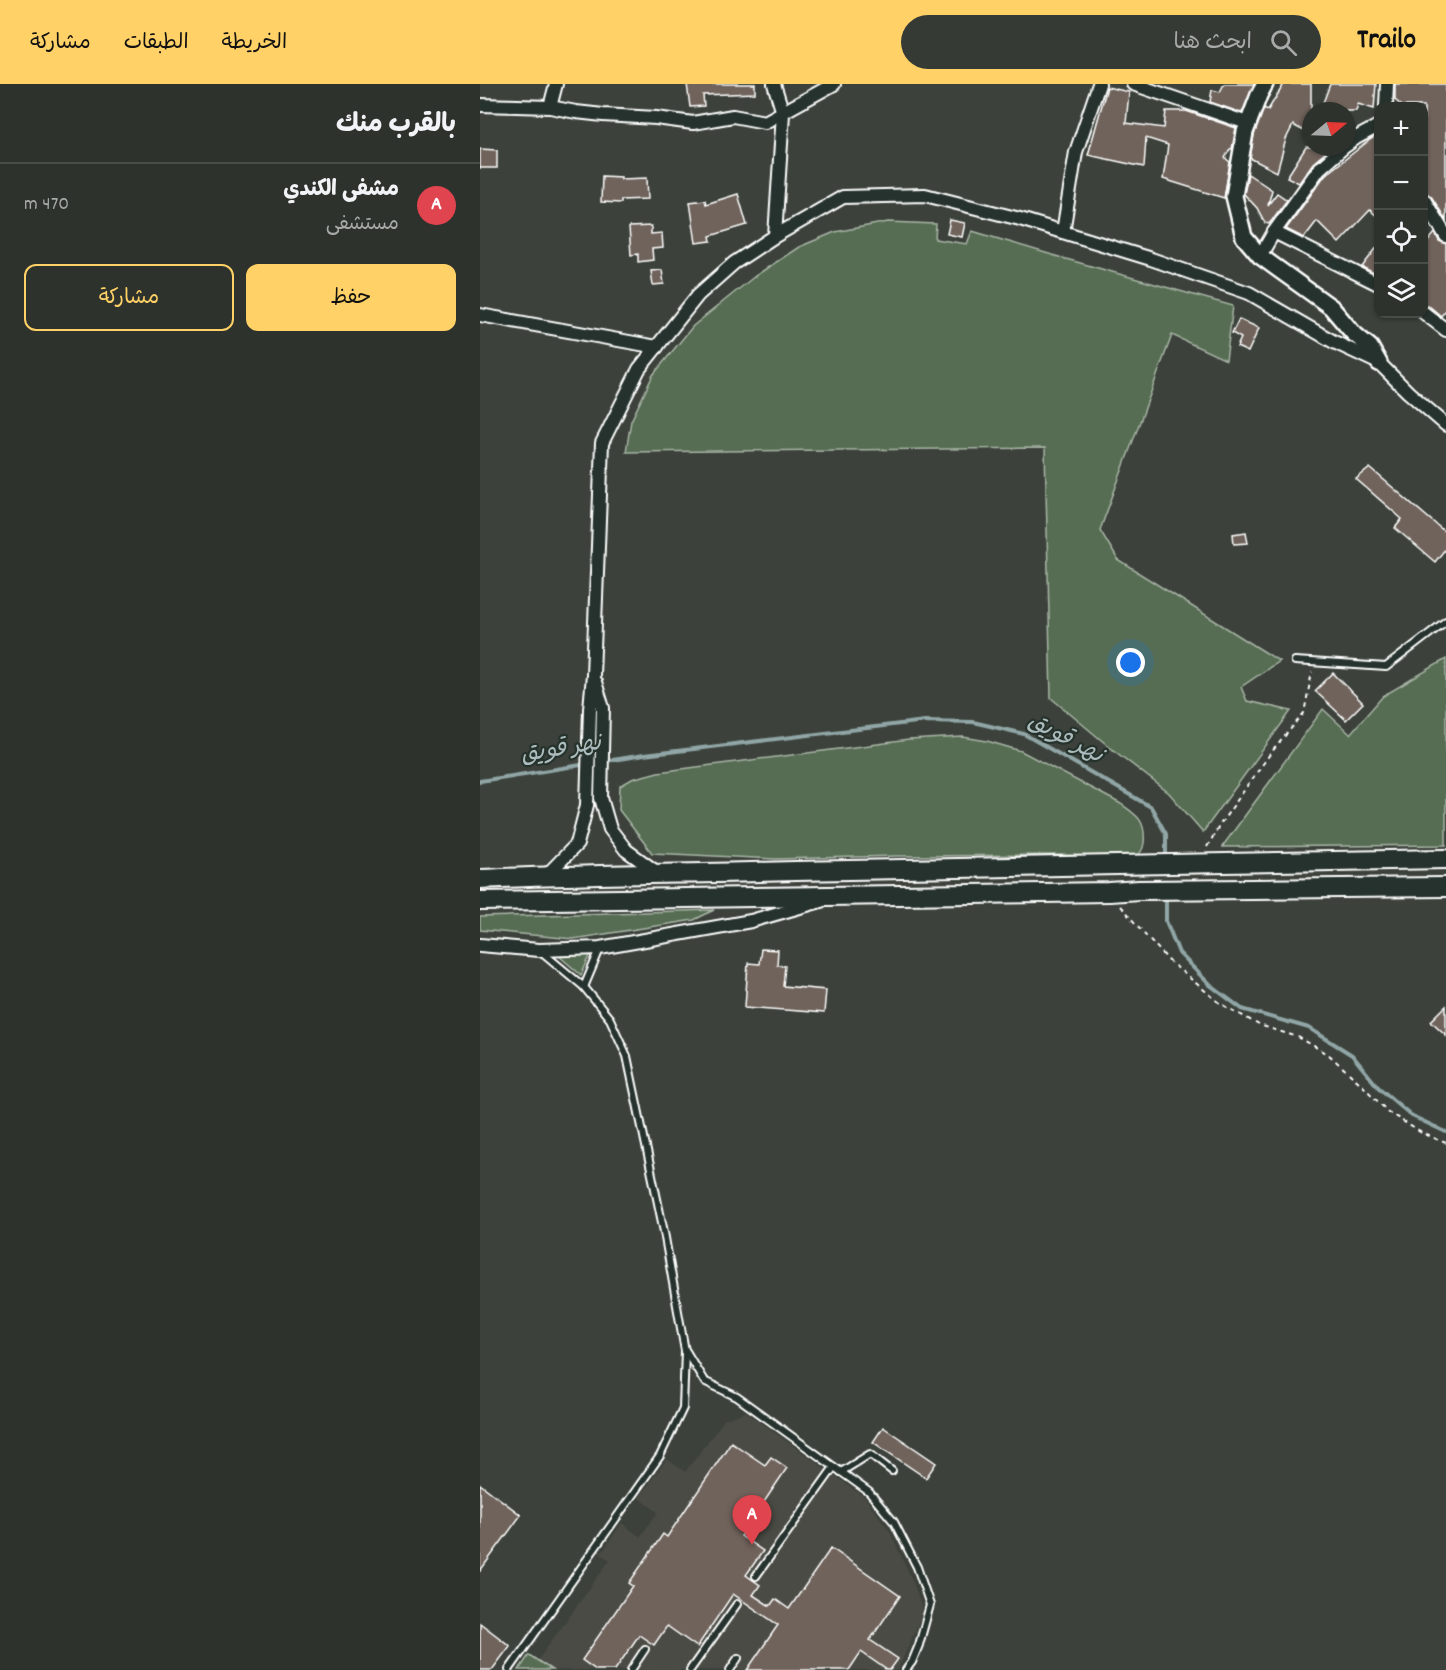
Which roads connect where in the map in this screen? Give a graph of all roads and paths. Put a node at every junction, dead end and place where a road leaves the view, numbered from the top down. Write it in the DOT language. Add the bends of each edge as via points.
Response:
graph roads {
  1 [pos="556,84"];
  2 [pos="774,84"];
  3 [pos="834,84"];
  4 [pos="1099,84"];
  5 [pos="1133,84"];
  6 [pos="1265,84"];
  7 [pos="1387,84"];
  8 [pos="1386,102"];
  9 [pos="480,105"];
  10 [pos="550,106"];
  11 [pos="783,113"];
  12 [pos="1250,124"];
  13 [pos="1374,128"];
  14 [pos="1356,138"];
  15 [pos="1334,156"];
  16 [pos="1428,207"];
  17 [pos="1063,232"];
  18 [pos="1274,232"];
  19 [pos="775,236"];
  20 [pos="1446,236"];
  21 [pos="1260,256"];
  22 [pos="1374,282"];
  23 [pos="480,315"];
  24 [pos="1428,317"];
  25 [pos="1446,330"];
  26 [pos="657,347"];
  27 [pos="1379,363"];
  28 [pos="1446,425"];
  29 [pos="1446,621"];
  30 [pos="1295,661"];
  31 [pos="1314,662"];
  32 [pos="593,675"];
  33 [pos="1446,859"];
  34 [pos="1201,861"];
  35 [pos="659,875"];
  36 [pos="546,876"];
  37 [pos="480,879"];
  38 [pos="1446,887"];
  39 [pos="1109,892"];
  40 [pos="839,896"];
  41 [pos="480,901"];
  42 [pos="480,945"];
  43 [pos="600,948"];
  44 [pos="539,950"];
  45 [pos="584,987"];
  46 [pos="1446,1143"];
  47 [pos="685,1351"];
  48 [pos="834,1467"];
  49 [pos="892,1471"];
  50 [pos="841,1472"];
  51 [pos="756,1576"];
  52 [pos="737,1604"];
  53 [pos="645,1649"];
  54 [pos="738,1658"];
  55 [pos="912,1662"];
  56 [pos="509,1670"];
  57 [pos="631,1670"];
  58 [pos="690,1670"];
  59 [pos="730,1670"];
  60 [pos="906,1670"];
  61 [pos="913,1670"];
  1 -- 10 [label="street"];
  2 -- 11 [label="street"];
  3 -- 11 [label="street"];
  4 -- 17 [label="street" via="1076,152"];
  5 -- 12 [label="street"];
  6 -- 12 [label="street"];
  7 -- 8 [label="street"];
  9 -- 10 [label="street"];
  10 -- 11 [label="street" via="693,123 732,116 765,122"];
  11 -- 19 [label="street"];
  12 -- 21 [label="street" via="1245,132 1234,196 1244,237"];
  13 -- 14 [label="street"];
  15 -- 18 [label="street" via="1319,169"];
  16 -- 20 [label="street"];
  17 -- 19 [label="street" via="925,195 843,197"];
  17 -- 27 [label="street" via="1249,293"];
  18 -- 21 [label="street"];
  18 -- 22 [label="street"];
  19 -- 26 [label="street" via="734,263 698,295"];
  21 -- 27 [label="street" via="1331,307 1370,347"];
  23 -- 26 [label="street"];
  24 -- 25 [label="street"];
  26 -- 32 [label="street" via="639,369 602,443"];
  27 -- 28 [label="street"];
  29 -- 31 [label="lane" via="1386,667"];
  30 -- 31 [label="lane"];
  31 -- 34 [label="path" via="1304,713 1221,823"];
  32 -- 35 [label="street" via="603,708 601,798 610,829 626,850"];
  32 -- 36 [label="street" via="587,805 576,844"];
  33 -- 34 [label="main road"];
  34 -- 35 [label="main road"];
  35 -- 36 [label="main road"];
  36 -- 37 [label="main road"];
  38 -- 39 [label="main road"];
  39 -- 40 [label="main road"];
  39 -- 46 [label="path" via="1169,961 1221,1004 1328,1054 1388,1113"];
  40 -- 41 [label="main road"];
  40 -- 43 [label="street" via="751,921"];
  42 -- 44 [label="street"];
  43 -- 44 [label="street"];
  43 -- 45 [label="lane"];
  44 -- 45 [label="lane"];
  45 -- 47 [label="lane" via="610,1019 627,1056"];
  47 -- 48 [label="lane" via="704,1381 737,1397"];
  47 -- 56 [label="lane" via="683,1408 660,1456"];
  48 -- 50 [label="lane"];
  48 -- 51 [label="lane"];
  49 -- 50 [label="lane" via="870,1454"];
  50 -- 55 [label="lane" via="869,1492 894,1522 917,1567 930,1605"];
  52 -- 58 [label="lane"];
  53 -- 57 [label="lane"];
  54 -- 59 [label="lane"];
  55 -- 60 [label="lane"];
  55 -- 61 [label="lane"];
}
